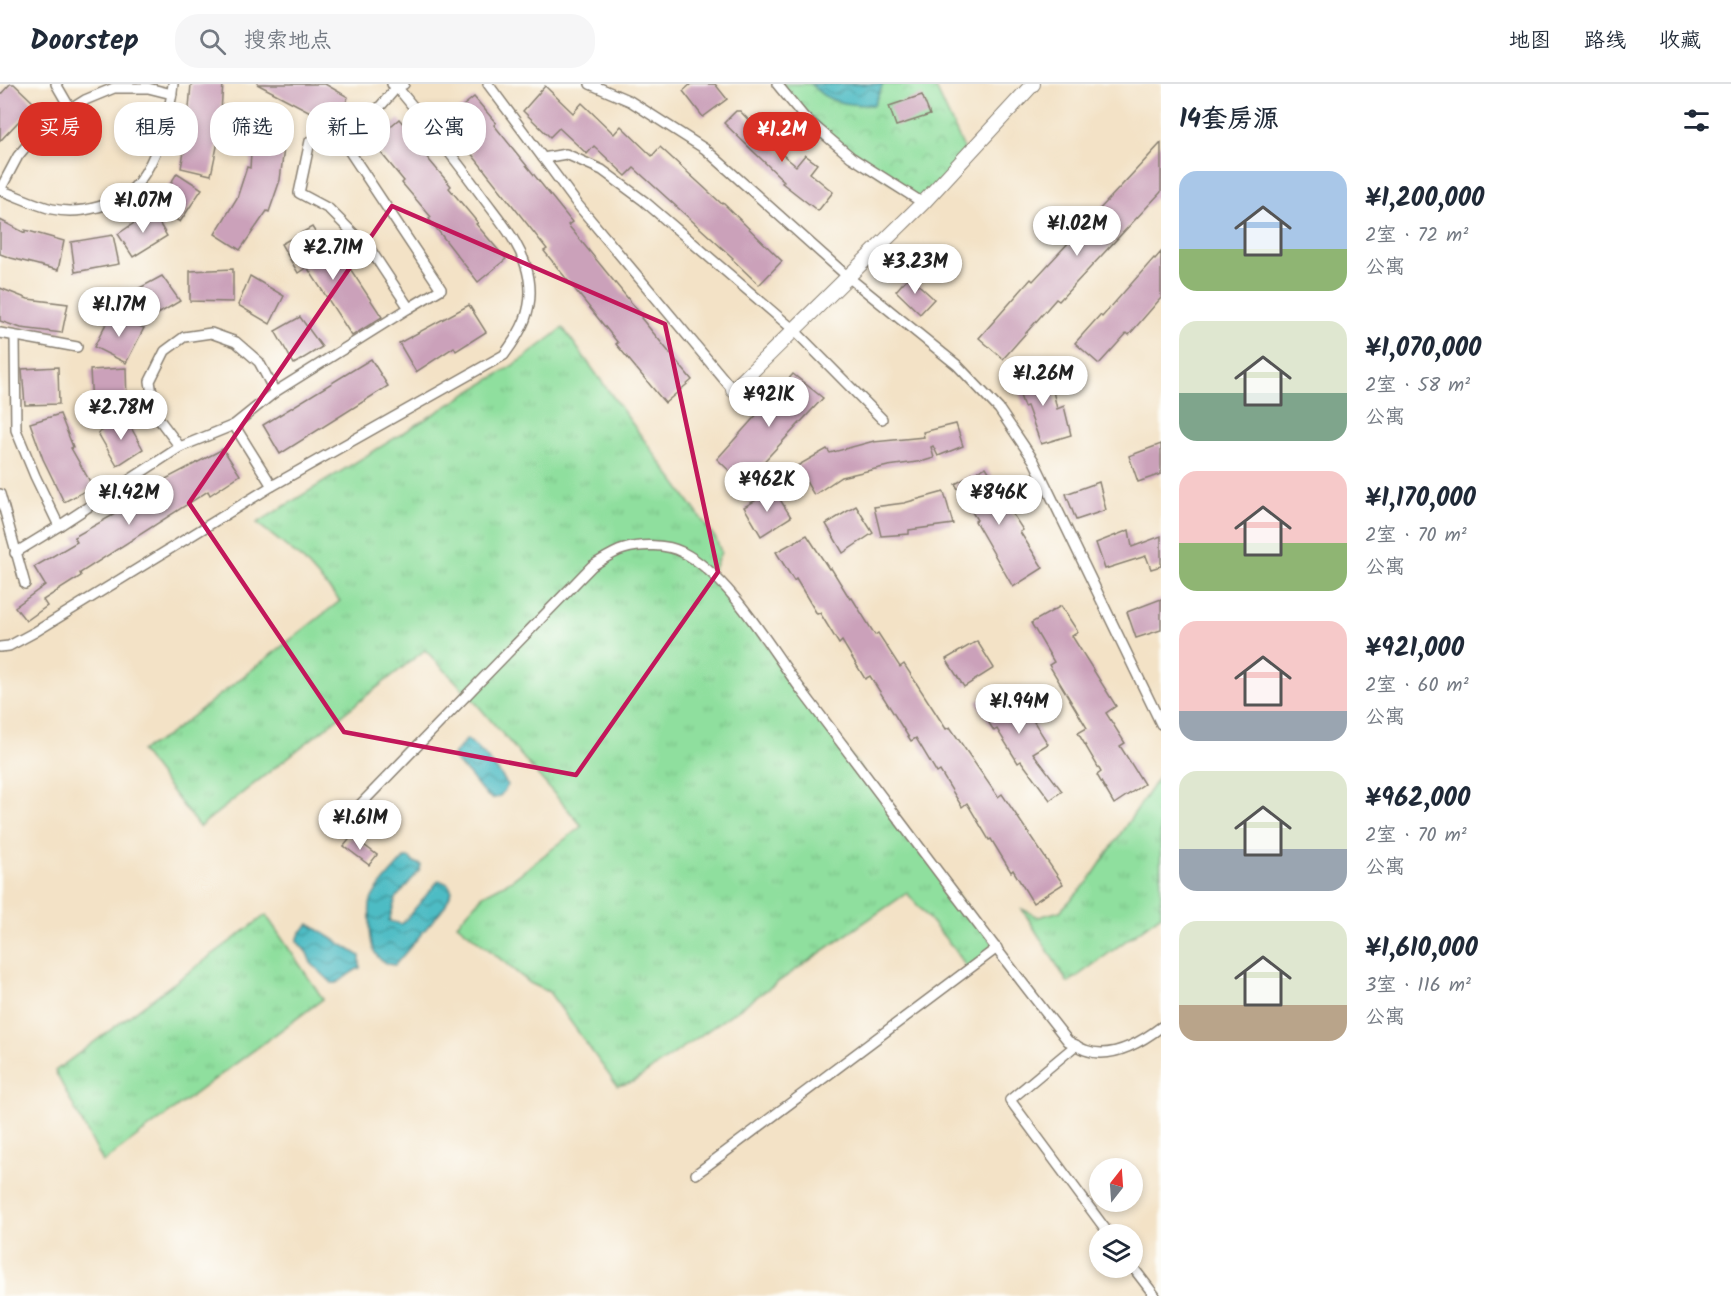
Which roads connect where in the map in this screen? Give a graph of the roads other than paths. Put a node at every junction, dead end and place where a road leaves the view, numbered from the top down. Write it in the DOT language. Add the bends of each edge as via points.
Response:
graph roads {
  1 [pos="56,84"];
  2 [pos="488,84"];
  3 [pos="590,84"];
  4 [pos="777,84"];
  5 [pos="1033,84"];
  6 [pos="397,85"];
  7 [pos="172,89"];
  8 [pos="66,102"];
  9 [pos="82,102"];
  10 [pos="383,102"];
  11 [pos="18,156"];
  12 [pos="307,156"];
  13 [pos="353,156"];
  14 [pos="543,158"];
  15 [pos="923,203"];
  16 [pos="847,276"];
  17 [pos="409,308"];
  18 [pos="795,331"];
  19 [pos="0,333"];
  20 [pos="15,337"];
  21 [pos="76,347"];
  22 [pos="733,390"];
  23 [pos="275,392"];
  24 [pos="882,419"];
  25 [pos="234,425"];
  26 [pos="180,447"];
  27 [pos="272,486"];
  28 [pos="0,494"];
  29 [pos="59,526"];
  30 [pos="15,553"];
  31 [pos="25,584"];
  32 [pos="0,647"];
  33 [pos="1161,724"];
  34 [pos="375,831"];
  35 [pos="998,948"];
  36 [pos="1161,1027"];
  37 [pos="1076,1045"];
  38 [pos="696,1174"];
  39 [pos="1102,1224"];
  40 [pos="1141,1278"];
  41 [pos="1155,1296"];
  1 -- 8 [label="street"];
  2 -- 14 [label="street"];
  3 -- 16 [label="street" via="630,100 705,149"];
  4 -- 15 [label="street" via="804,117 851,157"];
  5 -- 15 [label="street"];
  6 -- 10 [label="street"];
  6 -- 27 [label="street" via="521,249 530,280 522,331 504,355"];
  7 -- 9 [label="street" via="114,88"];
  7 -- 11 [label="street" via="158,147 137,184 117,200 86,210 53,209 0,190"];
  12 -- 17 [label="street" via="299,193 329,209 372,252"];
  13 -- 17 [label="street" via="441,289"];
  14 -- 18 [label="street" via="566,154 602,170 644,201"];
  14 -- 22 [label="street"];
  15 -- 16 [label="street"];
  16 -- 18 [label="street"];
  16 -- 33 [label="street" via="957,365 999,409 1034,461"];
  17 -- 23 [label="street"];
  18 -- 22 [label="street"];
  18 -- 24 [label="street"];
  19 -- 20 [label="street"];
  20 -- 21 [label="street"];
  20 -- 29 [label="street" via="15,430"];
  23 -- 25 [label="street"];
  23 -- 26 [label="street" via="259,362 236,342 211,333 184,337 165,351 150,381 156,414"];
  25 -- 26 [label="street"];
  25 -- 27 [label="street"];
  26 -- 29 [label="street"];
  27 -- 32 [label="street" via="35,632"];
  28 -- 30 [label="street"];
  29 -- 30 [label="street"];
  30 -- 31 [label="street"];
  34 -- 35 [label="street" via="358,807 592,566 624,549 668,547 704,566 732,592 780,662"];
  35 -- 37 [label="street" via="1068,1041"];
  35 -- 38 [label="street"];
  36 -- 37 [label="street" via="1109,1054 1086,1051"];
  37 -- 39 [label="street" via="1010,1100"];
  40 -- 41 [label="street"];
}
